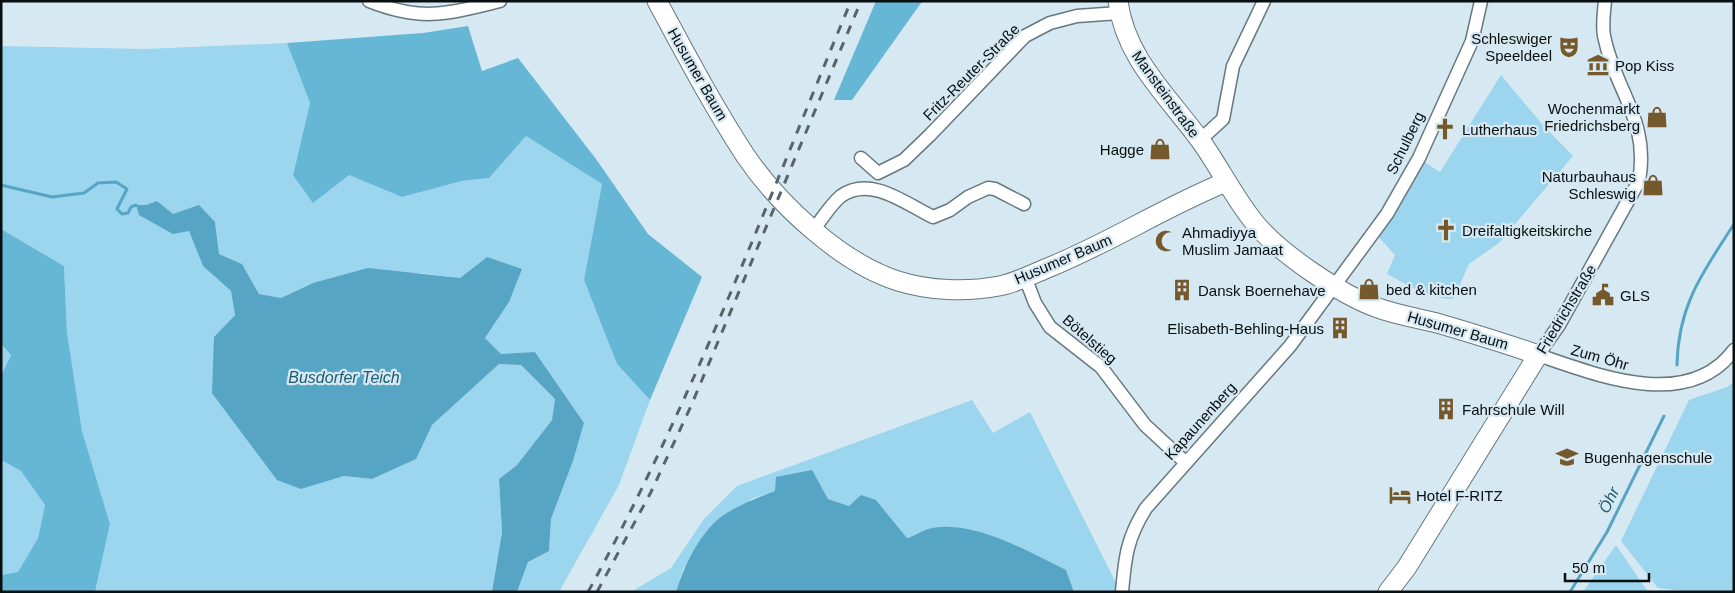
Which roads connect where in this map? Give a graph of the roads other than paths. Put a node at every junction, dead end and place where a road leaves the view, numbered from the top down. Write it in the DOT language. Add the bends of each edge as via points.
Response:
graph roads {
  1 [pos="369,1"];
  2 [pos="500,1"];
  3 [pos="656,1"];
  4 [pos="1264,1"];
  5 [pos="1481,1"];
  6 [pos="1605,1"];
  7 [pos="1118,7"];
  8 [pos="1200,140"];
  9 [pos="861,158"];
  10 [pos="1226,182"];
  11 [pos="1024,204"];
  12 [pos="814,229"];
  13 [pos="1025,277"];
  14 [pos="1333,286"];
  15 [pos="1734,350"];
  16 [pos="1538,355"];
  17 [pos="1185,462"];
  18 [pos="1122,592"];
  19 [pos="1388,592"];
  1 -- 2 [label="street" via="411,15 448,14"];
  3 -- 12 [label="street, Husumer Baum" via="746,156 784,203"];
  4 -- 8 [label="street" via="1233,66 1223,119"];
  5 -- 14 [label="street, Schulberg" via="1472,41 1419,158 1386,214"];
  6 -- 16 [label="street, Friedrichstraße" via="1604,36 1635,114 1643,159 1639,181 1559,325"];
  7 -- 8 [label="street, Mansteinstraße" via="1136,56"];
  7 -- 9 [label="street, Fritz-Reuter-Straße" via="1050,23 1025,36 904,160 878,174"];
  8 -- 10 [label="street, Mansteinstraße"];
  10 -- 13 [label="street, Husumer Baum" via="1194,195 1098,246"];
  10 -- 14 [label="street, Husumer Baum" via="1255,223"];
  11 -- 12 [label="street" via="988,188 933,217 882,190 859,188 840,197"];
  12 -- 13 [label="street, Husumer Baum" via="857,261 898,281 951,290 999,286"];
  13 -- 17 [label="street, Bötelstieg" via="1035,303 1050,327 1101,367 1145,426"];
  14 -- 16 [label="street, Husumer Baum" via="1378,308"];
  14 -- 17 [label="street, Kapaunenberg" via="1290,346"];
  15 -- 16 [label="street, Zum Öhr" via="1711,371 1685,381 1664,384 1637,384 1606,378"];
  16 -- 19 [label="street, Friedrichstraße" via="1407,567"];
  17 -- 18 [label="street, Kapaunenberg" via="1146,508 1133,529"];
}
